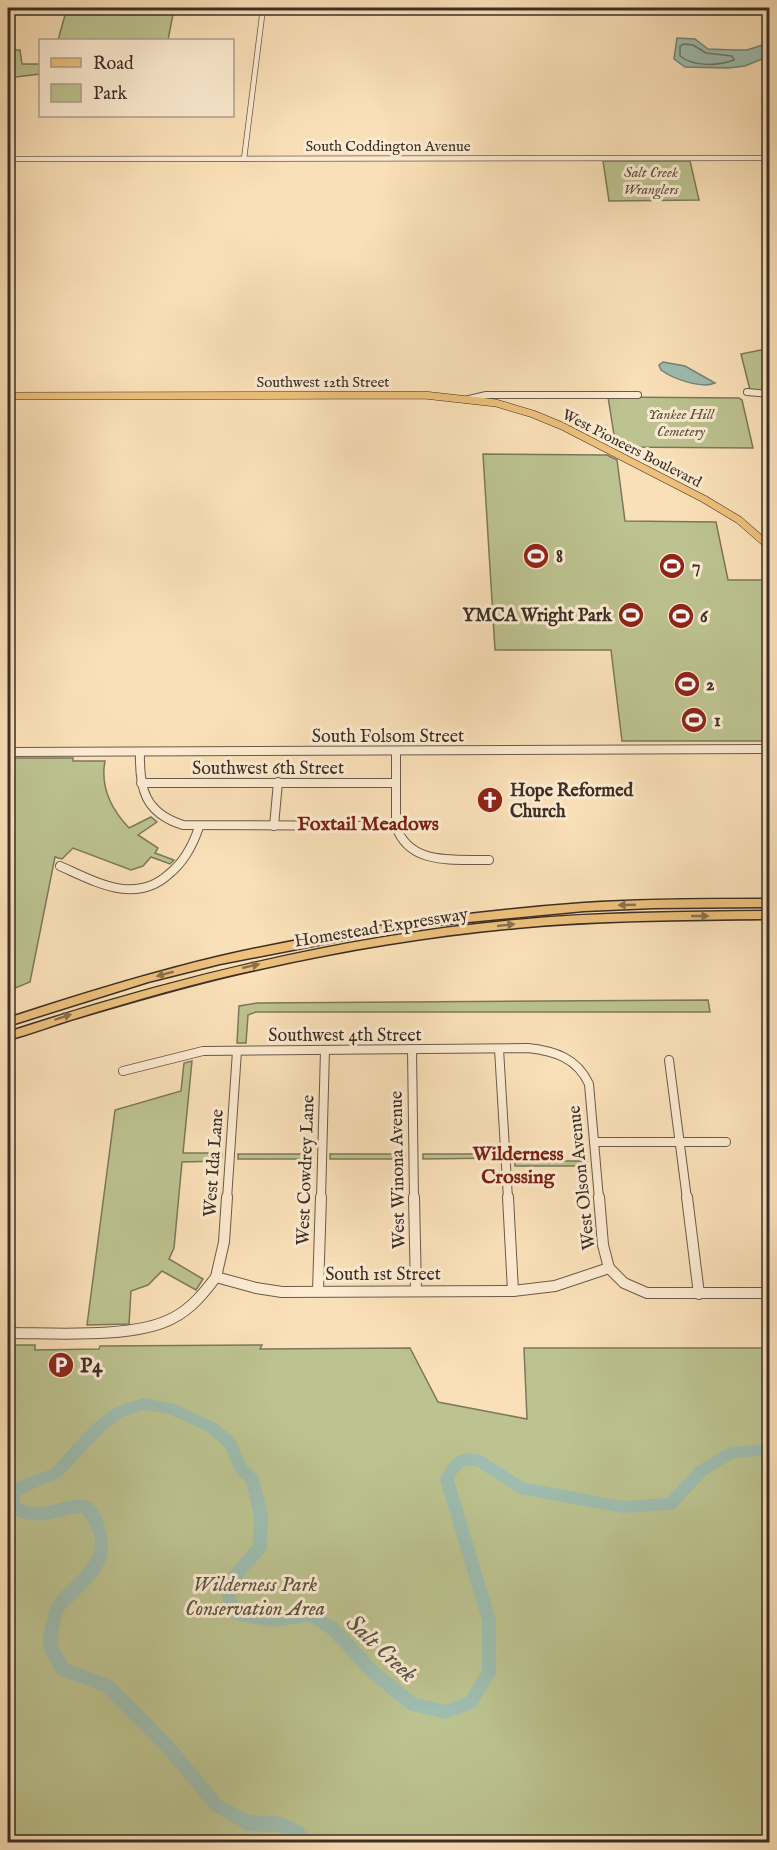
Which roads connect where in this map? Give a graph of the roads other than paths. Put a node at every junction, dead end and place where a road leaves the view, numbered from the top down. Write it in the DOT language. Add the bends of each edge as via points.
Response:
graph roads {
  1 [pos="263,8"];
  2 [pos="8,159"];
  3 [pos="244,159"];
  4 [pos="770,159"];
  5 [pos="747,392"];
  6 [pos="770,394"];
  7 [pos="638,395"];
  8 [pos="8,396"];
  9 [pos="470,399"];
  10 [pos="770,547"];
  11 [pos="770,749"];
  12 [pos="396,751"];
  13 [pos="8,752"];
  14 [pos="140,752"];
  15 [pos="278,782"];
  16 [pos="141,783"];
  17 [pos="396,783"];
  18 [pos="199,826"];
  19 [pos="274,826"];
  20 [pos="396,826"];
  21 [pos="489,860"];
  22 [pos="60,866"];
  23 [pos="770,903"];
  24 [pos="770,915"];
  25 [pos="8,1022"];
  26 [pos="8,1036"];
  27 [pos="412,1049"];
  28 [pos="500,1049"];
  29 [pos="325,1050"];
  30 [pos="237,1051"];
  31 [pos="567,1058"];
  32 [pos="669,1060"];
  33 [pos="123,1071"];
  34 [pos="594,1142"];
  35 [pos="679,1142"];
  36 [pos="726,1142"];
  37 [pos="609,1268"];
  38 [pos="216,1277"];
  39 [pos="318,1291"];
  40 [pos="416,1291"];
  41 [pos="513,1291"];
  42 [pos="770,1293"];
  43 [pos="699,1294"];
  44 [pos="8,1334"];
  1 -- 3 [label="street"];
  2 -- 3 [label="street, South Coddington Avenue"];
  3 -- 4 [label="street, South Coddington Avenue"];
  5 -- 6 [label="street"];
  7 -- 9 [label="street, Southwest 12th Street" via="486,394"];
  8 -- 9 [label="main road, Southwest 12th Street" via="416,395"];
  9 -- 10 [label="main road, West Pioneers Boulevard" via="518,409 555,423 725,512"];
  11 -- 12 [label="street, South Folsom Street"];
  12 -- 14 [label="street, South Folsom Street"];
  12 -- 17 [label="street"];
  13 -- 14 [label="street, South Folsom Street"];
  14 -- 16 [label="street"];
  15 -- 16 [label="street, Southwest 6th Street"];
  15 -- 17 [label="street, Southwest 6th Street"];
  15 -- 19 [label="street"];
  16 -- 18 [label="street" via="148,800 164,819"];
  17 -- 20 [label="street"];
  18 -- 19 [label="street"];
  18 -- 22 [label="street" via="189,851 176,867 165,880 147,889 122,891"];
  19 -- 20 [label="street"];
  20 -- 21 [label="street" via="403,842 423,855"];
  23 -- 25 [label="highway, Homestead Expressway, one-way" via="585,907 392,927 292,944 190,968"];
  26 -- 24 [label="highway, Homestead Expressway, one-way" via="221,973 369,943 564,920"];
  27 -- 28 [label="street, Southwest 4th Street"];
  27 -- 29 [label="street, Southwest 4th Street"];
  27 -- 40 [label="street, West Winona Avenue"];
  28 -- 31 [label="street, Southwest 4th Street" via="541,1049"];
  28 -- 41 [label="street"];
  29 -- 30 [label="street, Southwest 4th Street"];
  29 -- 39 [label="street, West Cowdrey Lane"];
  30 -- 33 [label="street, Southwest 4th Street" via="189,1054"];
  30 -- 38 [label="street, West Ida Lane" via="224,1242"];
  31 -- 34 [label="street, West Olson Avenue" via="585,1074 589,1084"];
  32 -- 35 [label="street"];
  34 -- 35 [label="street"];
  34 -- 37 [label="street, West Olson Avenue" via="603,1245"];
  35 -- 36 [label="street"];
  35 -- 43 [label="street"];
  37 -- 41 [label="street, South 1st Street" via="555,1286"];
  37 -- 43 [label="street" via="624,1283 641,1291"];
  38 -- 39 [label="street, South 1st Street" via="269,1291"];
  38 -- 44 [label="street" via="184,1312 138,1331"];
  39 -- 40 [label="street, South 1st Street"];
  40 -- 41 [label="street, South 1st Street"];
  42 -- 43 [label="street"];
}
